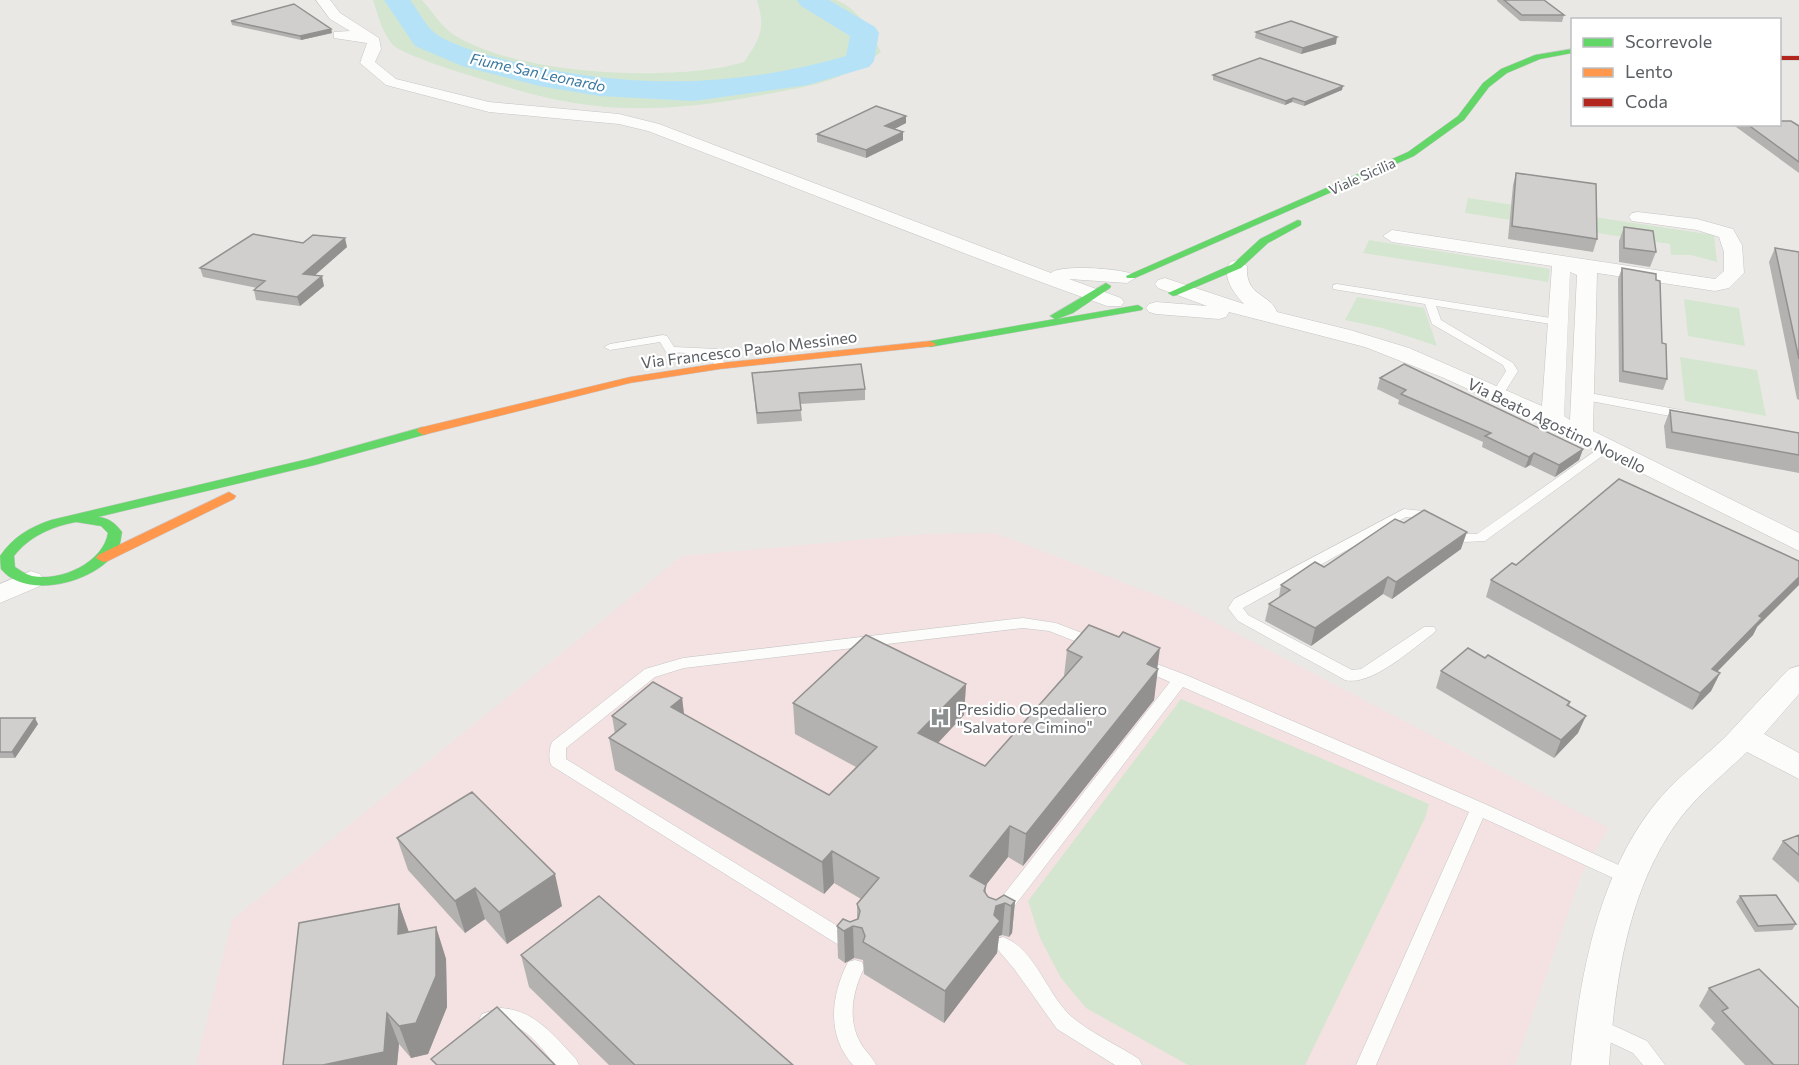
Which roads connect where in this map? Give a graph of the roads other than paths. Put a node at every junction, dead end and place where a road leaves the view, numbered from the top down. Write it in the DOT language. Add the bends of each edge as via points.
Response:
graph roads {
  1 [pos="323,0"];
  2 [pos="339,35"];
  3 [pos="367,36"];
  4 [pos="1781,50"];
  5 [pos="1799,50"];
  6 [pos="1571,51"];
  7 [pos="1781,58"];
  8 [pos="1799,58"];
  9 [pos="1571,61"];
  10 [pos="1531,75"];
  11 [pos="1638,216"];
  12 [pos="1306,219"];
  13 [pos="1392,236"];
  14 [pos="1010,265"];
  15 [pos="1574,265"];
  16 [pos="1237,266"];
  17 [pos="1129,276"];
  18 [pos="1337,287"];
  19 [pos="1172,289"];
  20 [pos="1104,294"];
  21 [pos="1429,302"];
  22 [pos="1147,308"];
  23 [pos="1283,320"];
  24 [pos="1557,322"];
  25 [pos="1019,327"];
  26 [pos="1308,327"];
  27 [pos="610,347"];
  28 [pos="720,366"];
  29 [pos="1497,395"];
  30 [pos="1584,396"];
  31 [pos="1697,417"];
  32 [pos="1552,422"];
  33 [pos="1581,436"];
  34 [pos="1605,447"];
  35 [pos="311,462"];
  36 [pos="69,519"];
  37 [pos="1754,521"];
  38 [pos="1799,543"];
  39 [pos="1799,547"];
  40 [pos="103,558"];
  41 [pos="9,565"];
  42 [pos="1429,630"];
  43 [pos="1106,648"];
  44 [pos="1127,657"];
  45 [pos="1799,676"];
  46 [pos="1181,680"];
  47 [pos="1743,736"];
  48 [pos="1799,767"];
  49 [pos="1479,809"];
  50 [pos="1630,878"];
  51 [pos="993,922"];
  52 [pos="850,944"];
  53 [pos="1003,945"];
  54 [pos="855,968"];
  55 [pos="1592,1025"];
  56 [pos="473,1035"];
  57 [pos="569,1065"];
  58 [pos="866,1065"];
  59 [pos="1132,1065"];
  60 [pos="1366,1065"];
  61 [pos="1590,1065"];
  62 [pos="1656,1065"];
  1 -- 3 [label="street" via="335,16"];
  2 -- 3 [label="street"];
  3 -- 14 [label="street" via="374,41 368,63 391,82 489,107 619,119 653,127"];
  4 -- 5 [label="main road"];
  6 -- 17 [label="main road, Viale Sicilia" via="1532,59 1508,69 1487,84 1469,111 1411,154"];
  7 -- 8 [label="main road"];
  9 -- 10 [label="main road"];
  11 -- 15 [label="street" via="1726,233 1734,273 1715,285"];
  12 -- 16 [label="main road" via="1264,241"];
  13 -- 15 [label="street"];
  14 -- 17 [label="street" via="1072,274"];
  14 -- 20 [label="street"];
  15 -- 24 [label="street" via="1560,267"];
  15 -- 30 [label="street" via="1587,272"];
  16 -- 19 [label="main road"];
  16 -- 23 [label="street" via="1236,279 1244,292"];
  17 -- 19 [label="main road" via="1150,278"];
  17 -- 20 [label="main road, Viale Sicilia" via="1114,280"];
  18 -- 21 [label="lane"];
  19 -- 22 [label="main road" via="1169,302"];
  19 -- 23 [label="street"];
  20 -- 22 [label="main road"];
  20 -- 25 [label="main road, Viale Sicilia" via="1069,311"];
  21 -- 24 [label="lane"];
  21 -- 29 [label="lane" via="1436,322 1507,363 1512,371"];
  22 -- 25 [label="main road"];
  22 -- 26 [label="street" via="1219,313"];
  23 -- 26 [label="street"];
  24 -- 32 [label="street"];
  25 -- 28 [label="main road, Via Francesco Paolo Messineo" via="921,346"];
  26 -- 29 [label="street, Via Beato Agostino Novello" via="1398,351"];
  27 -- 28 [label="lane" via="663,338 670,350 713,351"];
  28 -- 35 [label="main road, Via Francesco Paolo Messineo" via="630,380"];
  29 -- 32 [label="street, Via Beato Agostino Novello"];
  30 -- 31 [label="lane"];
  30 -- 33 [label="street"];
  32 -- 33 [label="street, Via Beato Agostino Novello"];
  33 -- 34 [label="street, Via Beato Agostino Novello"];
  34 -- 37 [label="street, Via Beato Agostino Novello"];
  34 -- 42 [label="lane" via="1480,538 1465,538 1418,514 1404,513 1239,602 1235,608 1243,618 1350,676 1365,674"];
  35 -- 36 [label="main road"];
  35 -- 40 [label="main road" via="223,498"];
  36 -- 40 [label="main road" via="92,518 114,528 117,537"];
  36 -- 41 [label="main road"];
  36 -- 41 [label="main road" via="27,535"];
  37 -- 38 [label="street, Via Beato Agostino Novello"];
  37 -- 39 [label="street"];
  40 -- 41 [label="main road" via="69,576"];
  43 -- 52 [label="lane" via="1051,626 1023,623 683,663 650,673 558,746 558,762"];
  44 -- 46 [label="lane"];
  45 -- 47 [label="street"];
  46 -- 49 [label="lane"];
  46 -- 51 [label="lane"];
  47 -- 48 [label="street"];
  47 -- 50 [label="street" via="1671,807 1649,838"];
  49 -- 50 [label="lane"];
  49 -- 60 [label="lane"];
  50 -- 55 [label="street" via="1609,940"];
  53 -- 59 [label="lane" via="1022,964 1064,1023"];
  54 -- 58 [label="lane" via="848,979 842,1006 846,1034"];
  55 -- 61 [label="street"];
  55 -- 62 [label="lane" via="1640,1047"];
  56 -- 57 [label="lane" via="496,1016 514,1015 522,1018"];
}
